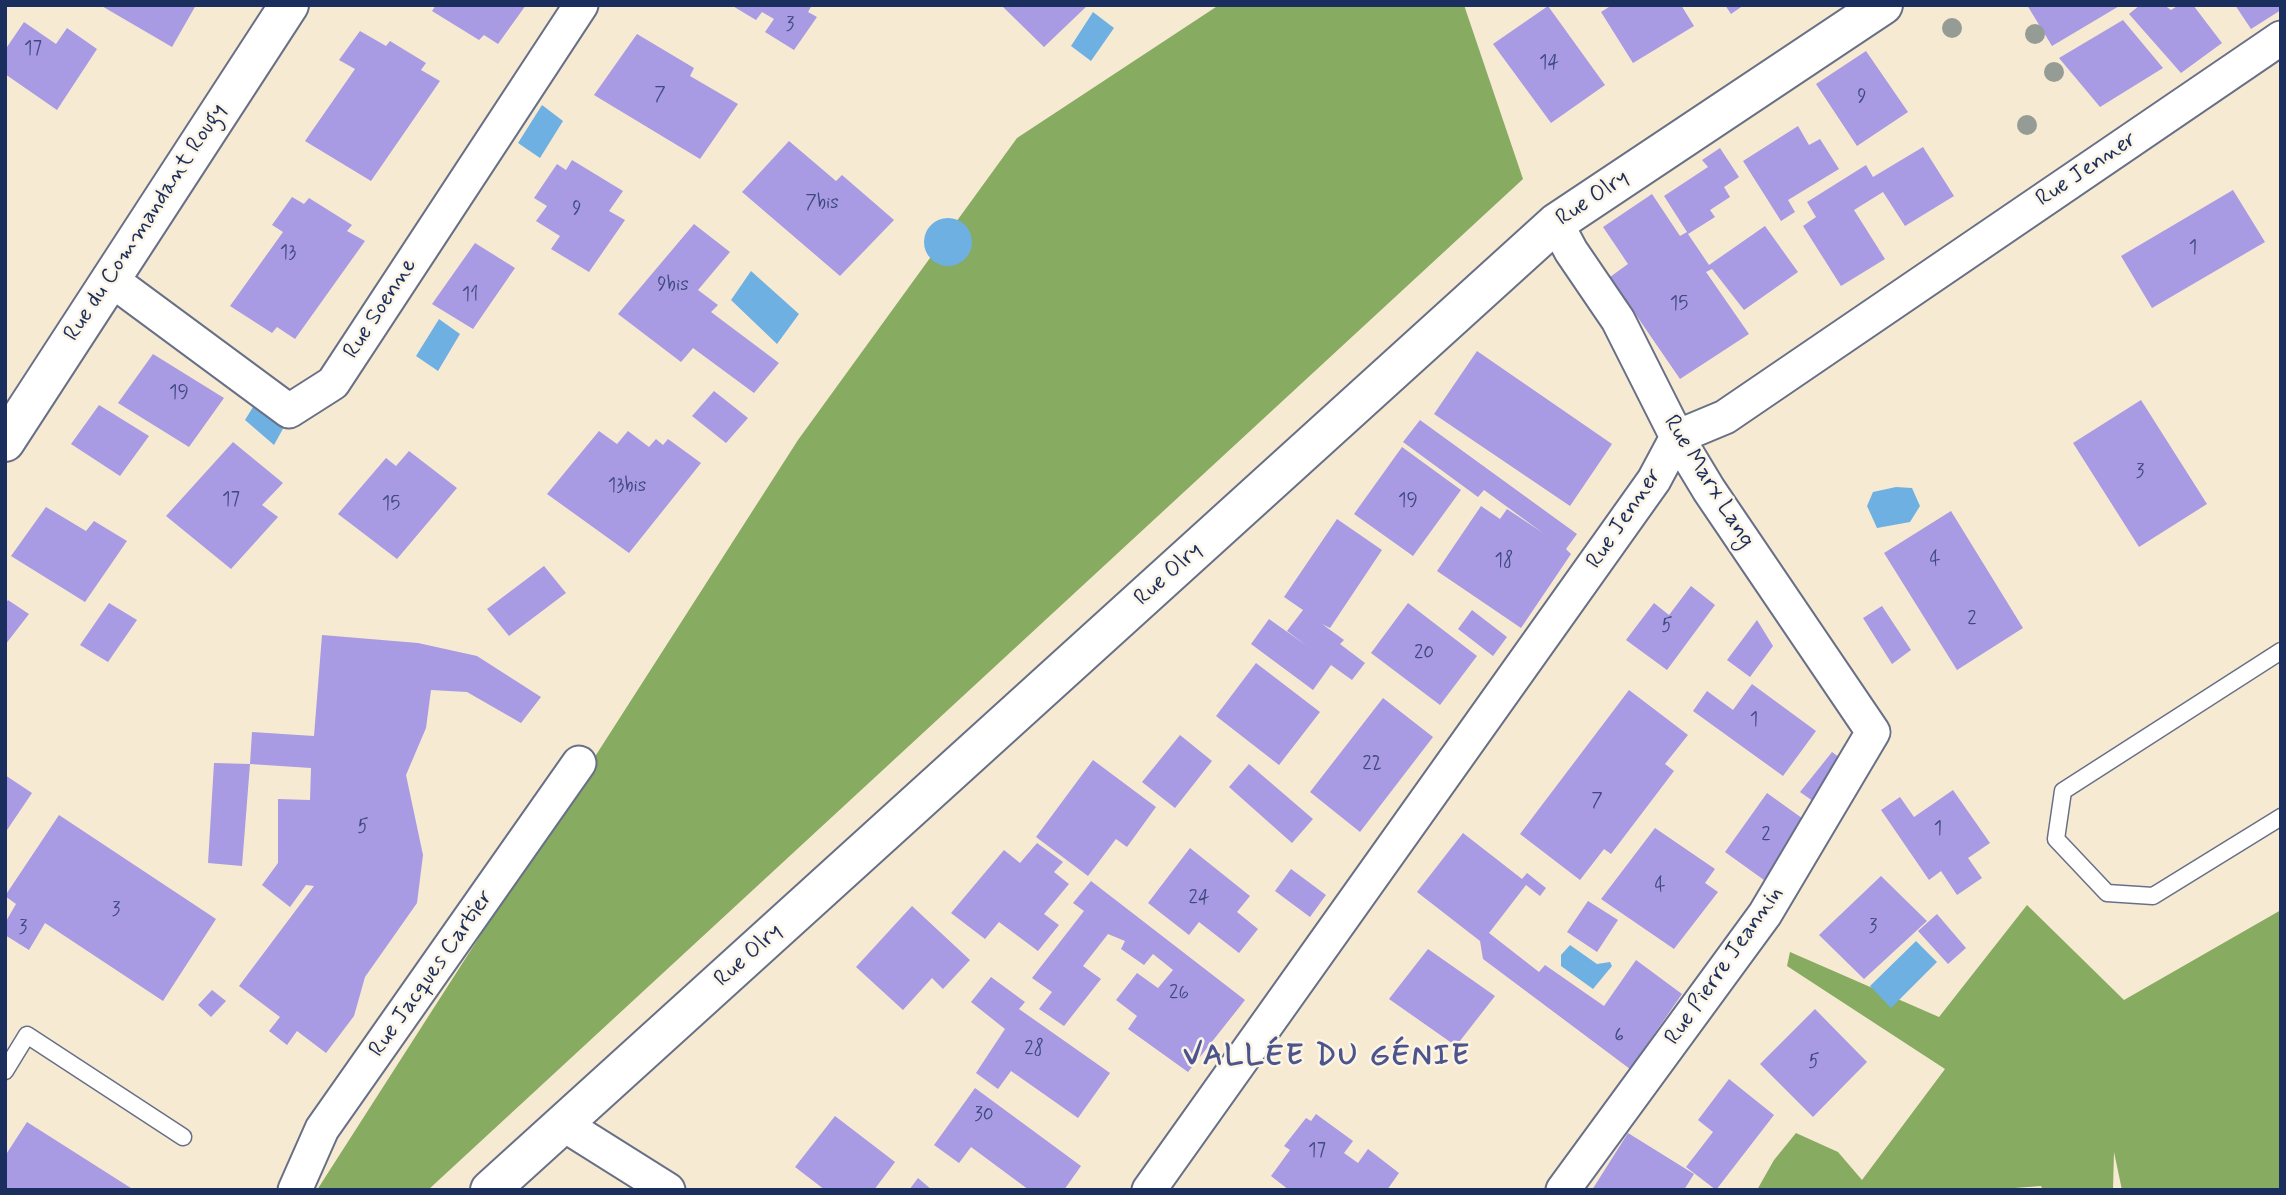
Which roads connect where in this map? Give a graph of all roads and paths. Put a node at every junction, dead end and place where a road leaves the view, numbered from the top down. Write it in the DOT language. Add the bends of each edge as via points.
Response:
graph roads {
  1 [pos="289,5"];
  2 [pos="581,5"];
  3 [pos="1883,5"];
  4 [pos="2281,38"];
  5 [pos="1556,223"];
  6 [pos="109,278"];
  7 [pos="1677,437"];
  8 [pos="5,442"];
  9 [pos="2281,651"];
  10 [pos="1873,732"];
  11 [pos="579,763"];
  12 [pos="2281,817"];
  13 [pos="5,1071"];
  14 [pos="563,1124"];
  15 [pos="183,1137"];
  16 [pos="295,1190"];
  17 [pos="491,1190"];
  18 [pos="668,1190"];
  19 [pos="1149,1190"];
  20 [pos="1563,1190"];
  1 -- 6 [label="street, Rue du Commandant Rougy"];
  2 -- 6 [label="street, Rue Soenne" via="332,383 289,411"];
  3 -- 5 [label="street, Rue Olry"];
  4 -- 7 [label="street, Rue Jenner" via="1725,417"];
  5 -- 7 [label="street, Rue Marx Lang" via="1618,320"];
  5 -- 14 [label="street, Rue Olry"];
  6 -- 8 [label="street, Rue du Commandant Rougy"];
  7 -- 10 [label="street, Rue Marx Lang"];
  7 -- 19 [label="street, Rue Jenner" via="1654,480"];
  9 -- 12 [label="lane" via="2063,791 2056,839 2107,893 2152,896"];
  10 -- 20 [label="street, Rue Pierre Jeannin" via="1765,914"];
  11 -- 16 [label="street, Rue Jacques Cartier" via="322,1129"];
  13 -- 15 [label="lane" via="27,1035"];
  14 -- 17 [label="street, Rue Olry"];
  14 -- 18 [label="street"];
}
